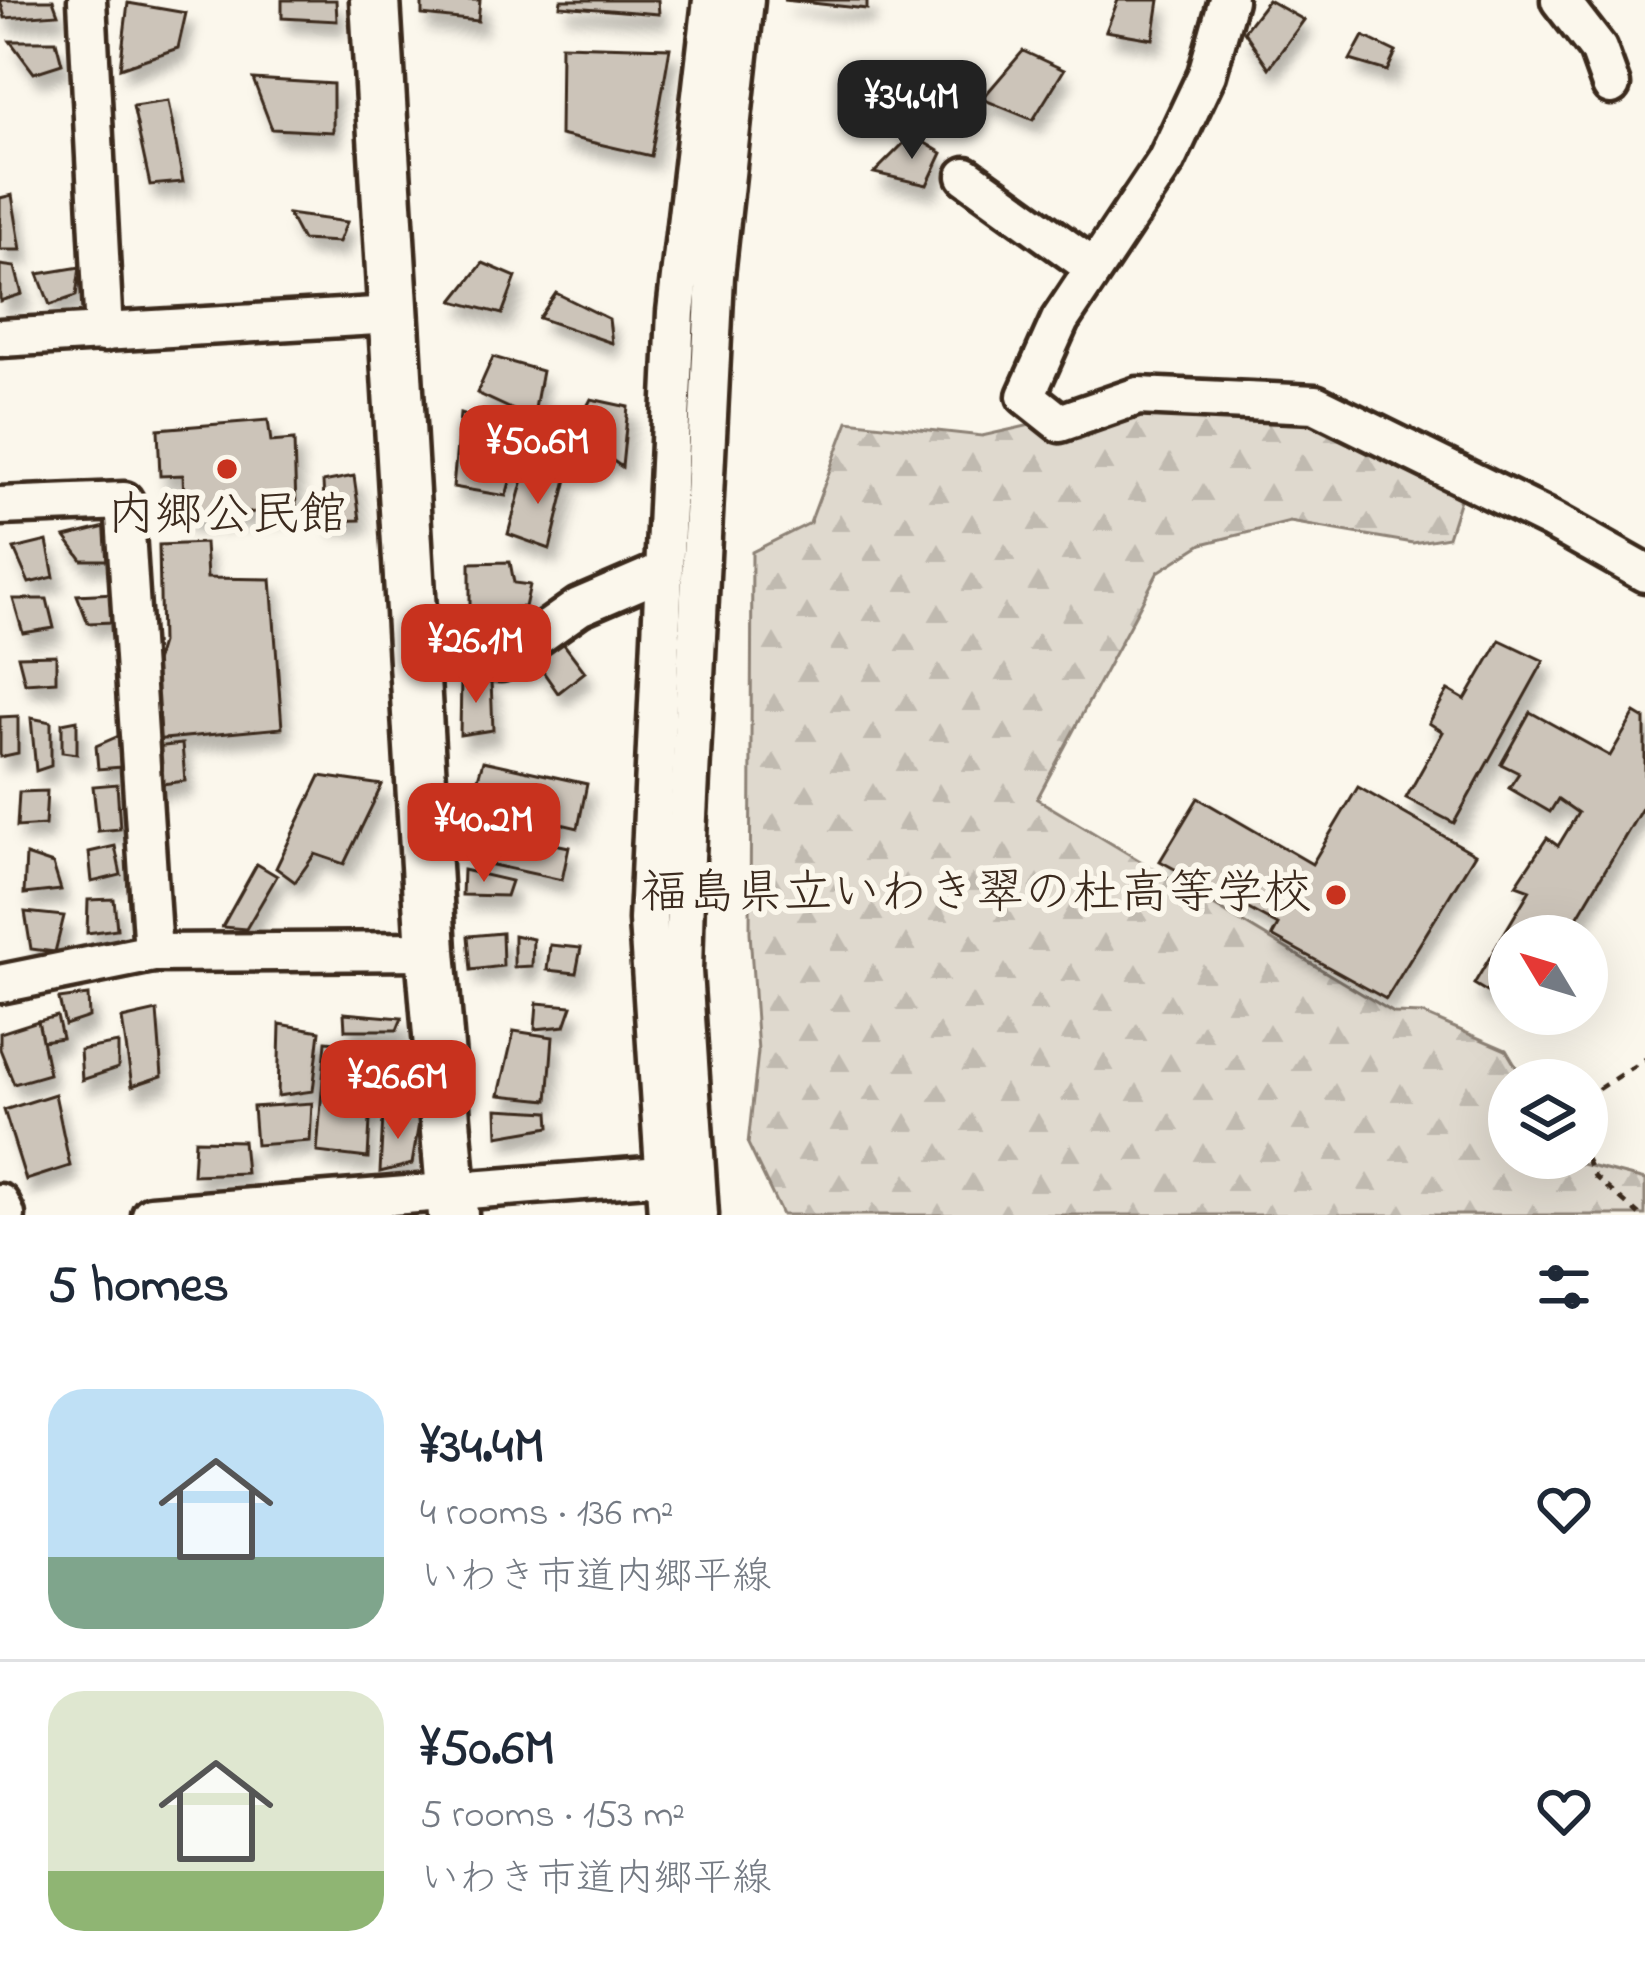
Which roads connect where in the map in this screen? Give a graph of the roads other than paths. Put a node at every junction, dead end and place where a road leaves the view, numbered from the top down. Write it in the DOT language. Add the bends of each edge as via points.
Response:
graph roads {
  1 [pos="88,0"];
  2 [pos="375,0"];
  3 [pos="712,0"];
  4 [pos="746,0"];
  5 [pos="1228,0"];
  6 [pos="1560,0"];
  7 [pos="1611,85"];
  8 [pos="966,176"];
  9 [pos="1094,268"];
  10 [pos="393,315"];
  11 [pos="104,333"];
  12 [pos="0,338"];
  13 [pos="0,506"];
  14 [pos="662,571"];
  15 [pos="1645,573"];
  16 [pos="413,659"];
  17 [pos="431,951"];
  18 [pos="153,952"];
  19 [pos="0,984"];
  20 [pos="680,1173"];
  21 [pos="0,1203"];
  22 [pos="452,1203"];
  23 [pos="6,1215"];
  24 [pos="151,1215"];
  25 [pos="667,1215"];
  26 [pos="699,1215"];
  1 -- 11 [label="street"];
  2 -- 10 [label="main road"];
  3 -- 14 [label="street" via="676,312"];
  4 -- 20 [label="street" via="715,277 686,857"];
  5 -- 9 [label="street" via="1180,132"];
  6 -- 7 [label="street" via="1598,49"];
  8 -- 9 [label="street"];
  9 -- 15 [label="street" via="1026,396 1060,423 1138,396 1315,404"];
  10 -- 11 [label="street"];
  10 -- 16 [label="main road"];
  11 -- 12 [label="street"];
  13 -- 18 [label="street" via="124,501"];
  14 -- 16 [label="street" via="579,607 502,662"];
  14 -- 20 [label="street" via="648,920"];
  16 -- 17 [label="main road"];
  17 -- 18 [label="street"];
  17 -- 22 [label="main road"];
  18 -- 19 [label="street"];
  20 -- 22 [label="street"];
  20 -- 25 [label="street"];
  20 -- 26 [label="street"];
  21 -- 23 [label="street"];
  22 -- 24 [label="street"];
}
